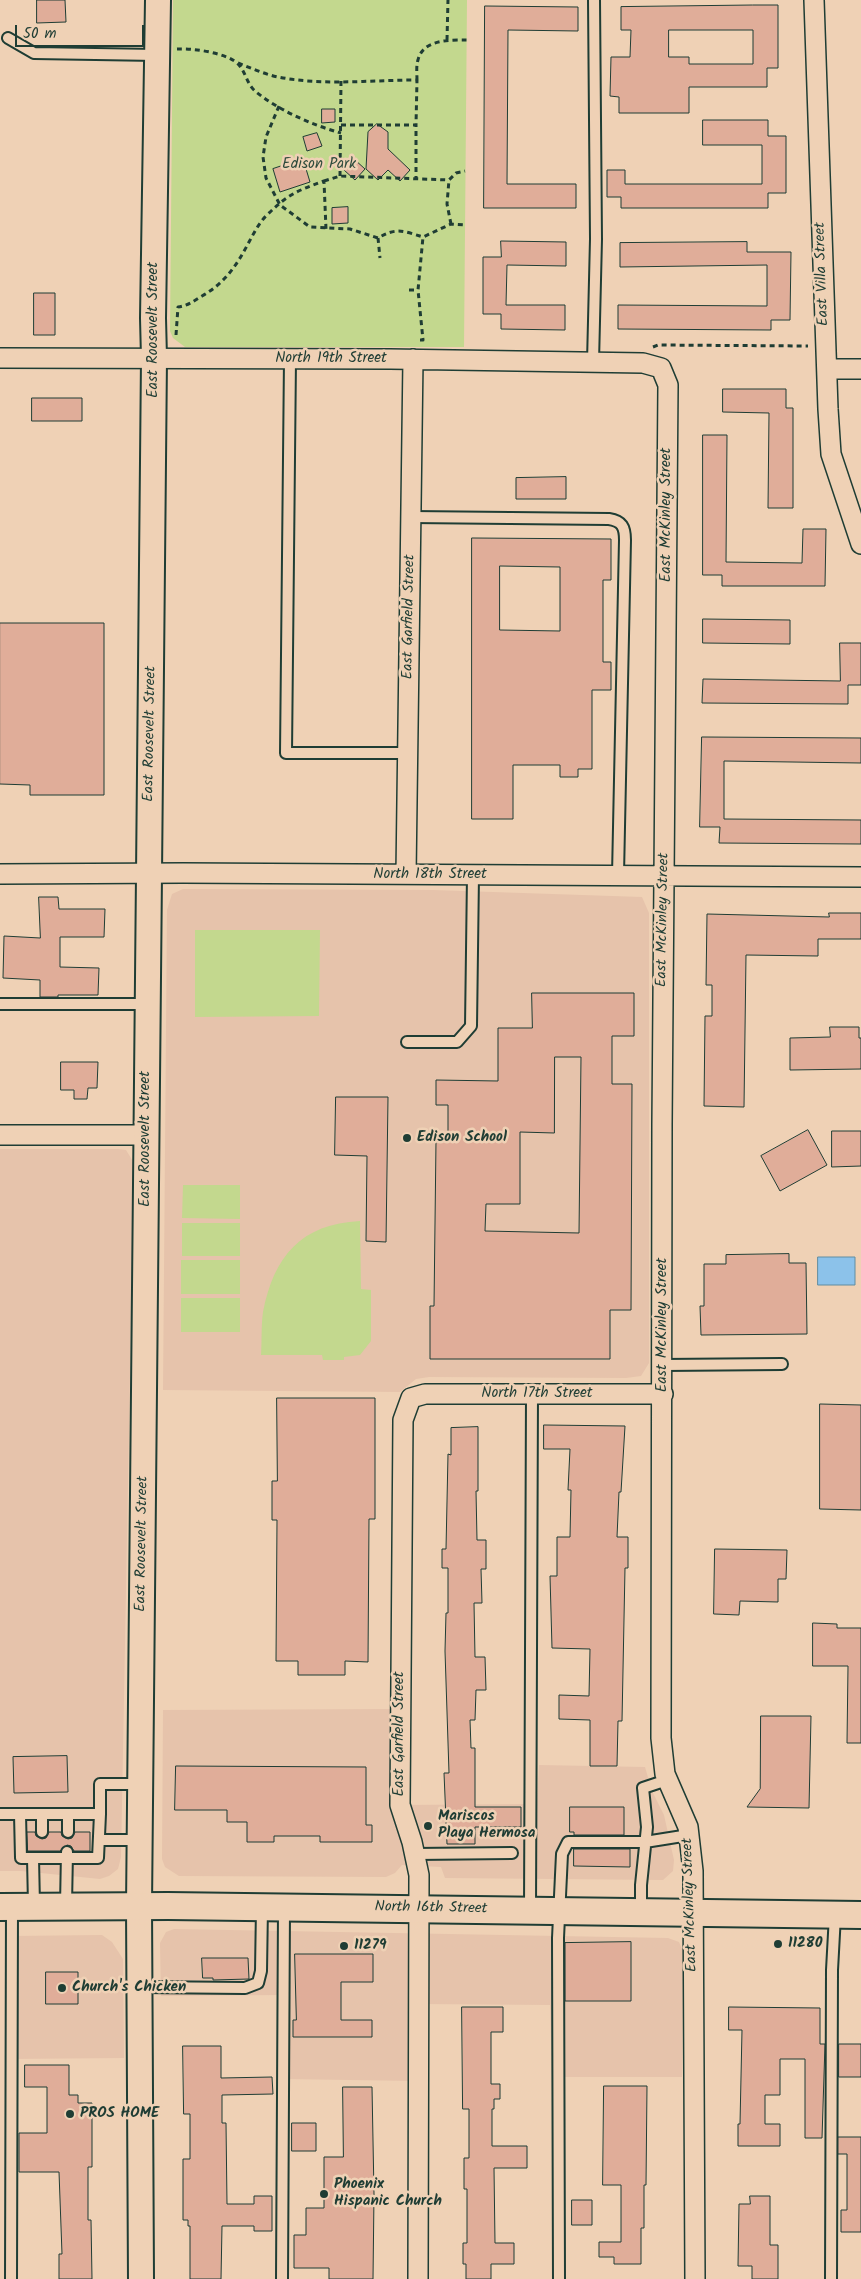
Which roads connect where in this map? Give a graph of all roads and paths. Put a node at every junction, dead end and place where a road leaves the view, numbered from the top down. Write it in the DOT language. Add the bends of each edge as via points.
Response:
graph roads {
  1 [pos="158,0"];
  2 [pos="448,0"];
  3 [pos="594,0"];
  4 [pos="814,0"];
  5 [pos="8,38"];
  6 [pos="447,40"];
  7 [pos="467,40"];
  8 [pos="158,55"];
  9 [pos="238,63"];
  10 [pos="341,80"];
  11 [pos="417,80"];
  12 [pos="279,106"];
  13 [pos="341,125"];
  14 [pos="416,125"];
  15 [pos="341,133"];
  16 [pos="465,171"];
  17 [pos="340,176"];
  18 [pos="416,178"];
  19 [pos="449,180"];
  20 [pos="324,181"];
  21 [pos="280,205"];
  22 [pos="450,224"];
  23 [pos="465,226"];
  24 [pos="326,229"];
  25 [pos="423,237"];
  26 [pos="378,238"];
  27 [pos="380,258"];
  28 [pos="409,290"];
  29 [pos="418,290"];
  30 [pos="176,335"];
  31 [pos="423,340"];
  32 [pos="808,346"];
  33 [pos="653,348"];
  34 [pos="0,358"];
  35 [pos="154,358"];
  36 [pos="290,359"];
  37 [pos="413,359"];
  38 [pos="593,362"];
  39 [pos="661,368"];
  40 [pos="827,370"];
  41 [pos="861,370"];
  42 [pos="411,517"];
  43 [pos="861,544"];
  44 [pos="408,753"];
  45 [pos="149,873"];
  46 [pos="0,874"];
  47 [pos="406,874"];
  48 [pos="472,875"];
  49 [pos="618,875"];
  50 [pos="665,876"];
  51 [pos="861,877"];
  52 [pos="0,1004"];
  53 [pos="147,1004"];
  54 [pos="407,1042"];
  55 [pos="0,1135"];
  56 [pos="146,1135"];
  57 [pos="782,1364"];
  58 [pos="663,1365"];
  59 [pos="532,1394"];
  60 [pos="663,1394"];
  61 [pos="411,1398"];
  62 [pos="667,1780"];
  63 [pos="140,1784"];
  64 [pos="0,1814"];
  65 [pos="20,1814"];
  66 [pos="42,1814"];
  67 [pos="68,1814"];
  68 [pos="100,1814"];
  69 [pos="42,1832"];
  70 [pos="68,1832"];
  71 [pos="688,1835"];
  72 [pos="99,1840"];
  73 [pos="140,1840"];
  74 [pos="646,1842"];
  75 [pos="67,1854"];
  76 [pos="415,1854"];
  77 [pos="512,1854"];
  78 [pos="39,1855"];
  79 [pos="66,1906"];
  80 [pos="139,1906"];
  81 [pos="15,1907"];
  82 [pos="273,1907"];
  83 [pos="418,1909"];
  84 [pos="530,1910"];
  85 [pos="559,1911"];
  86 [pos="641,1912"];
  87 [pos="694,1912"];
  88 [pos="835,1914"];
  89 [pos="861,1915"];
  90 [pos="139,1988"];
  91 [pos="11,2279"];
  92 [pos="141,2279"];
  93 [pos="282,2279"];
  94 [pos="418,2279"];
  95 [pos="559,2279"];
  96 [pos="695,2279"];
  97 [pos="832,2279"];
  1 -- 8 [label="street, East Roosevelt Street"];
  2 -- 6 [label="path"];
  3 -- 38 [label="lane" via="596,239"];
  4 -- 40 [label="street, East Villa Street"];
  5 -- 8 [label="lane" via="34,54"];
  6 -- 7 [label="path"];
  6 -- 11 [label="path" via="421,52"];
  8 -- 9 [label="path" via="187,48"];
  8 -- 35 [label="street, East Roosevelt Street"];
  9 -- 10 [label="path" via="276,76 316,82"];
  9 -- 12 [label="path" via="254,90"];
  10 -- 11 [label="path"];
  10 -- 13 [label="path"];
  11 -- 14 [label="path"];
  12 -- 15 [label="path"];
  12 -- 21 [label="path" via="266,137 263,157 266,178"];
  13 -- 14 [label="path"];
  13 -- 15 [label="path"];
  14 -- 18 [label="path"];
  15 -- 17 [label="path"];
  16 -- 19 [label="path" via="456,173"];
  17 -- 18 [label="path"];
  17 -- 20 [label="path"];
  18 -- 19 [label="path"];
  19 -- 22 [label="path" via="447,204"];
  20 -- 21 [label="path" via="298,190"];
  20 -- 24 [label="path"];
  21 -- 24 [label="path" via="310,227"];
  21 -- 30 [label="path" via="261,222 234,270 217,288 178,307"];
  22 -- 23 [label="path"];
  22 -- 25 [label="path"];
  24 -- 26 [label="path" via="350,229"];
  25 -- 26 [label="path" via="399,230"];
  25 -- 29 [label="path"];
  26 -- 27 [label="path"];
  28 -- 29 [label="path"];
  29 -- 31 [label="path"];
  32 -- 33 [label="path" via="658,345"];
  34 -- 35 [label="street, North 19th Street"];
  35 -- 36 [label="street, North 19th Street"];
  35 -- 45 [label="street, East Roosevelt Street"];
  36 -- 37 [label="street, North 19th Street"];
  36 -- 44 [label="lane" via="286,753"];
  37 -- 38 [label="street, North 19th Street"];
  37 -- 42 [label="street, East Garfield Street"];
  38 -- 39 [label="street, North 19th Street" via="643,363"];
  39 -- 50 [label="street, East McKinley Street" via="668,384"];
  40 -- 41 [label="street"];
  40 -- 43 [label="street, East Villa Street" via="831,454"];
  42 -- 44 [label="street, East Garfield Street"];
  42 -- 49 [label="lane" via="610,519 622,524 625,540"];
  44 -- 47 [label="street, East Garfield Street"];
  45 -- 46 [label="street, North 18th Street"];
  45 -- 47 [label="street, North 18th Street"];
  45 -- 53 [label="street, East Roosevelt Street"];
  47 -- 48 [label="street, North 18th Street"];
  48 -- 49 [label="street, North 18th Street"];
  48 -- 54 [label="lane" via="471,1026 456,1042"];
  49 -- 50 [label="street, North 18th Street"];
  50 -- 51 [label="street, North 18th Street"];
  50 -- 58 [label="street, East McKinley Street"];
  52 -- 53 [label="lane"];
  53 -- 56 [label="street, East Roosevelt Street"];
  55 -- 56 [label="street"];
  56 -- 63 [label="street, East Roosevelt Street"];
  57 -- 58 [label="lane"];
  58 -- 60 [label="street, East McKinley Street"];
  59 -- 60 [label="street, North 17th Street"];
  59 -- 61 [label="street, North 17th Street" via="425,1394"];
  59 -- 84 [label="lane"];
  60 -- 62 [label="street, East McKinley Street" via="662,1738"];
  61 -- 76 [label="street, East Garfield Street" via="403,1420 400,1805"];
  62 -- 71 [label="street, East McKinley Street" via="688,1827"];
  62 -- 74 [label="lane" via="644,1788 648,1827"];
  63 -- 68 [label="lane" via="100,1784"];
  63 -- 73 [label="street, East Roosevelt Street"];
  64 -- 65 [label="lane"];
  65 -- 66 [label="lane"];
  65 -- 78 [label="lane" via="21,1858"];
  66 -- 67 [label="lane"];
  66 -- 69 [label="lane"];
  67 -- 68 [label="lane"];
  67 -- 70 [label="lane"];
  68 -- 72 [label="lane"];
  71 -- 74 [label="lane"];
  71 -- 87 [label="street, East McKinley Street"];
  72 -- 73 [label="lane"];
  72 -- 75 [label="lane" via="98,1858"];
  73 -- 80 [label="street, East Roosevelt Street"];
  74 -- 85 [label="lane" via="568,1842 562,1854"];
  74 -- 86 [label="lane"];
  75 -- 78 [label="lane"];
  75 -- 79 [label="lane"];
  76 -- 77 [label="lane"];
  76 -- 83 [label="street, East Garfield Street" via="419,1875"];
  78 -- 81 [label="lane"];
  79 -- 80 [label="main road, North 16th Street"];
  79 -- 81 [label="main road, North 16th Street"];
  80 -- 82 [label="main road, North 16th Street"];
  80 -- 90 [label="street, East Roosevelt Street"];
  81 -- 91 [label="lane"];
  82 -- 83 [label="main road, North 16th Street"];
  82 -- 90 [label="lane" via="258,1983 245,1988"];
  82 -- 93 [label="lane"];
  83 -- 84 [label="main road, North 16th Street"];
  83 -- 94 [label="street, East Garfield Street"];
  84 -- 85 [label="main road, North 16th Street"];
  85 -- 86 [label="main road, North 16th Street"];
  85 -- 95 [label="lane"];
  86 -- 87 [label="main road, North 16th Street"];
  87 -- 88 [label="main road, North 16th Street"];
  87 -- 96 [label="street, East McKinley Street"];
  88 -- 89 [label="main road, North 16th Street"];
  88 -- 97 [label="lane" via="832,1970"];
  90 -- 92 [label="street, East Roosevelt Street"];
}
